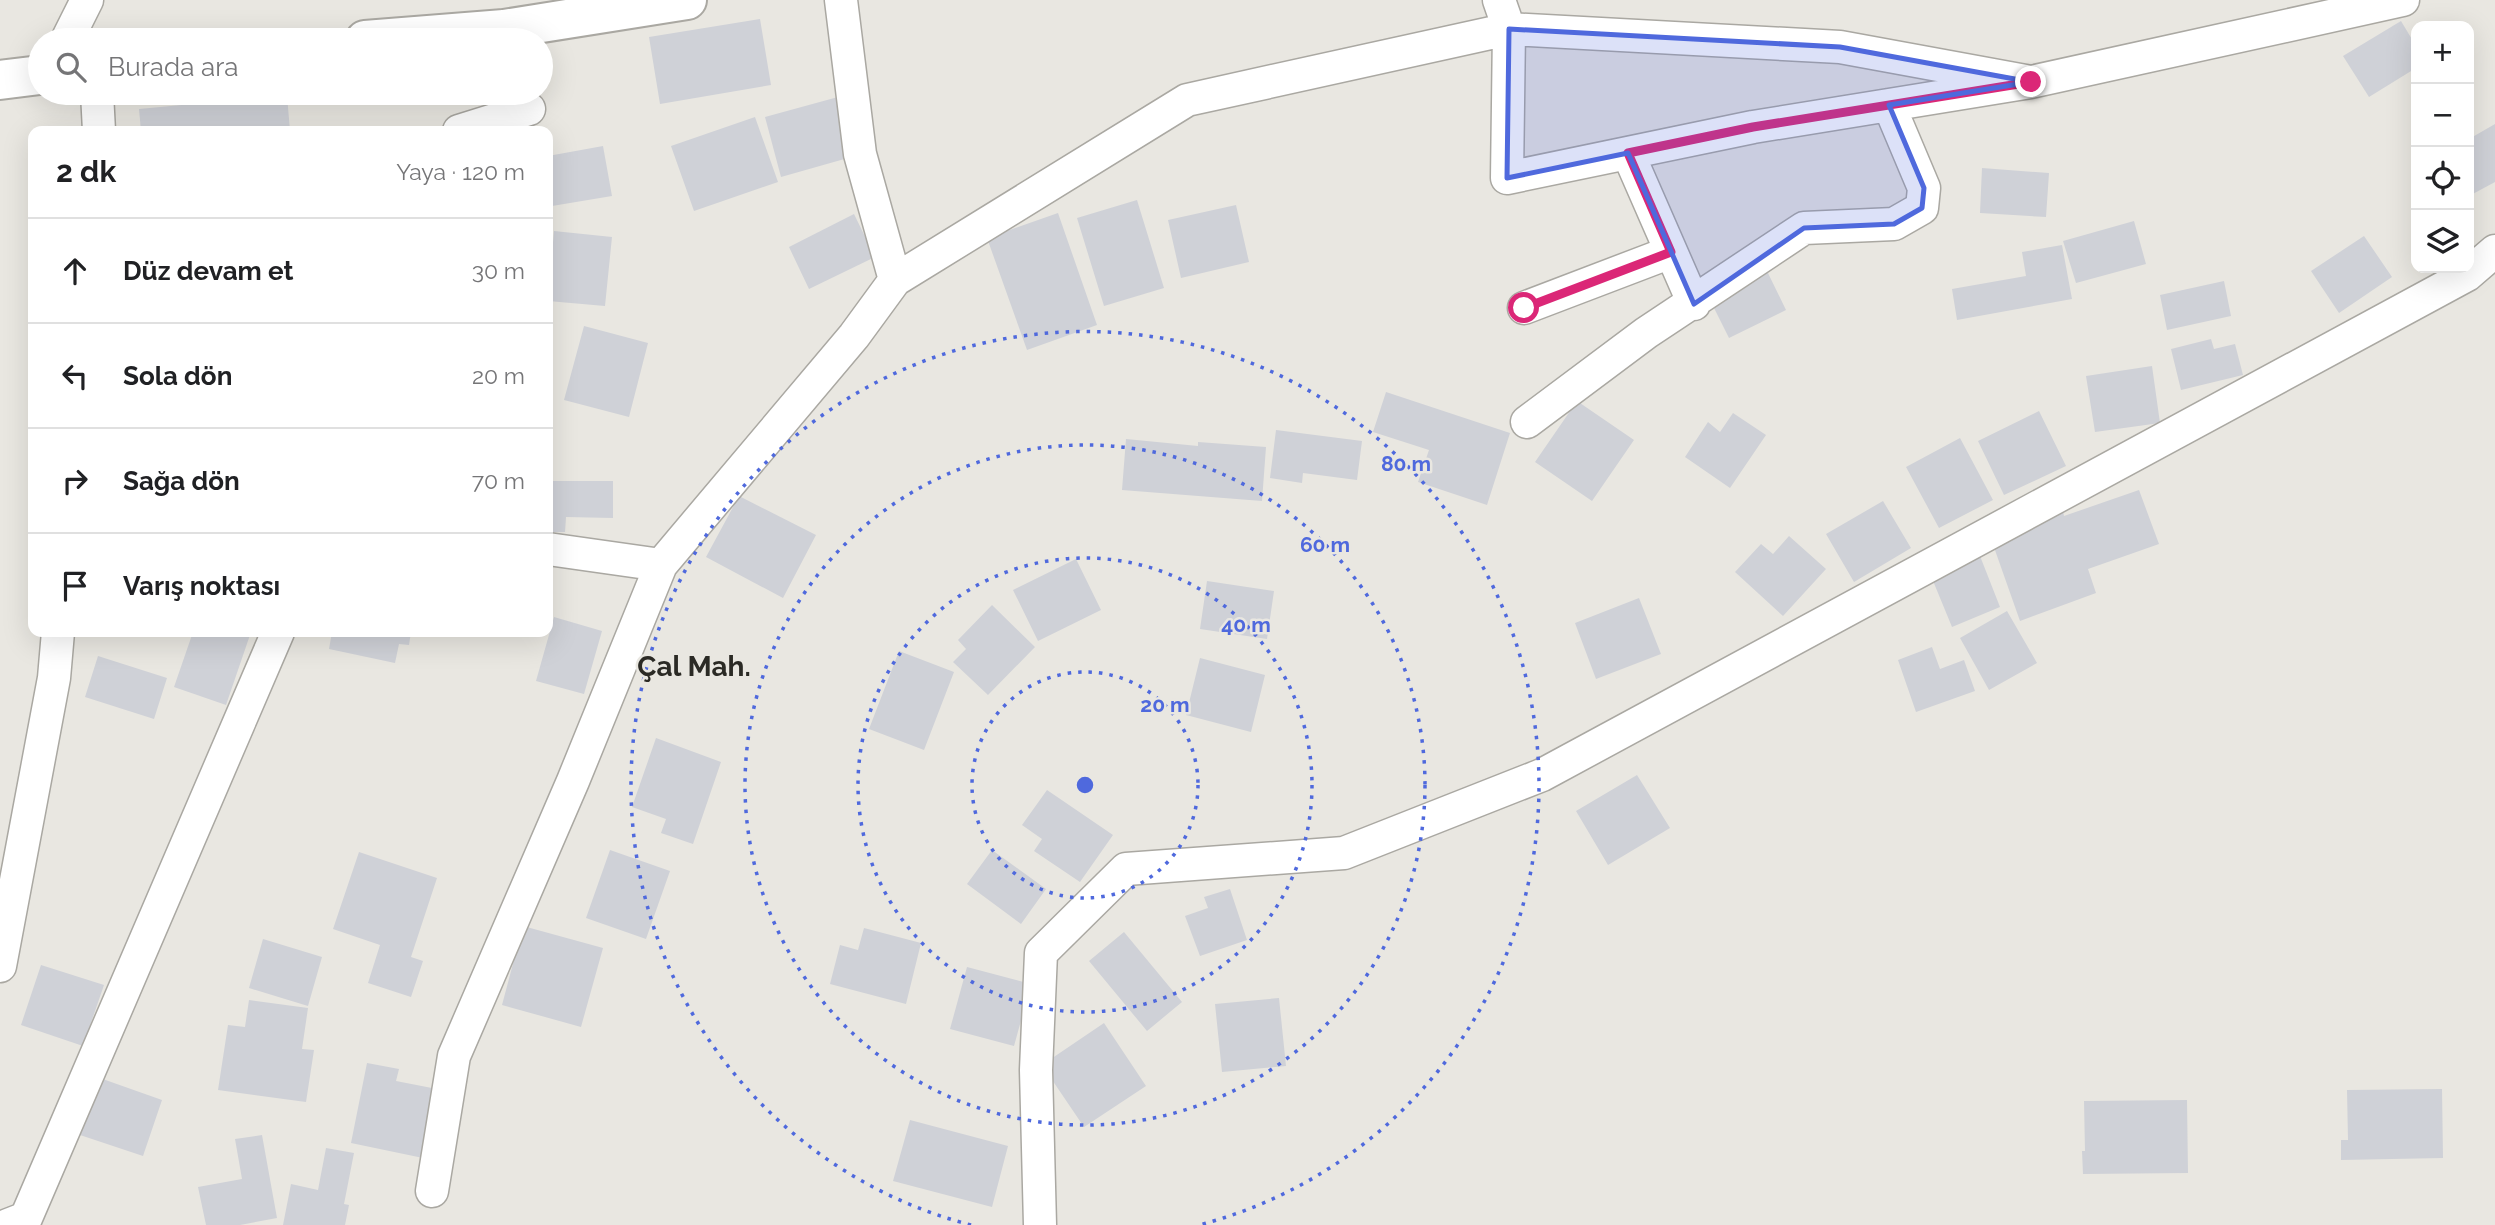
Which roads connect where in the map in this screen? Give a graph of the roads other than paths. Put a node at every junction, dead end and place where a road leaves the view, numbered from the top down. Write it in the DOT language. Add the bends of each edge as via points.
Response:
graph roads {
  1 [pos="87,0"];
  2 [pos="687,0"];
  3 [pos="841,0"];
  4 [pos="2403,0"];
  5 [pos="1504,14"];
  6 [pos="73,28"];
  7 [pos="510,28"];
  8 [pos="28,56"];
  9 [pos="0,57"];
  10 [pos="28,76"];
  11 [pos="0,80"];
  12 [pos="2031,82"];
  13 [pos="98,105"];
  14 [pos="1889,105"];
  15 [pos="529,109"];
  16 [pos="99,126"];
  17 [pos="475,126"];
  18 [pos="1628,153"];
  19 [pos="2495,251"];
  20 [pos="1671,252"];
  21 [pos="895,281"];
  22 [pos="1694,304"];
  23 [pos="1524,308"];
  24 [pos="1527,422"];
  25 [pos="553,550"];
  26 [pos="661,565"];
  27 [pos="58,637"];
  28 [pos="276,637"];
  29 [pos="0,966"];
  30 [pos="432,1191"];
  31 [pos="25,1223"];
  32 [pos="1040,1225"];
  1 -- 6 [label="street"];
  2 -- 7 [label="main road"];
  3 -- 21 [label="street" via="860,154"];
  4 -- 12 [label="street"];
  5 -- 12 [label="street" via="1840,47"];
  5 -- 18 [label="street" via="1507,178"];
  5 -- 21 [label="street" via="1187,100"];
  8 -- 9 [label="main road"];
  10 -- 11 [label="main road"];
  12 -- 14 [label="street"];
  13 -- 16 [label="street"];
  14 -- 18 [label="street"];
  14 -- 22 [label="street" via="1924,188 1922,208 1894,224 1804,228"];
  15 -- 17 [label="street"];
  18 -- 20 [label="street"];
  19 -- 32 [label="street" via="2467,275 1542,775 1344,853 1126,869 1041,953 1036,1070"];
  20 -- 22 [label="street"];
  20 -- 23 [label="street"];
  21 -- 26 [label="street"];
  22 -- 24 [label="street" via="1646,333"];
  25 -- 26 [label="street"];
  26 -- 30 [label="street" via="454,1056"];
  27 -- 29 [label="street" via="54,678"];
  28 -- 31 [label="street"];
}
